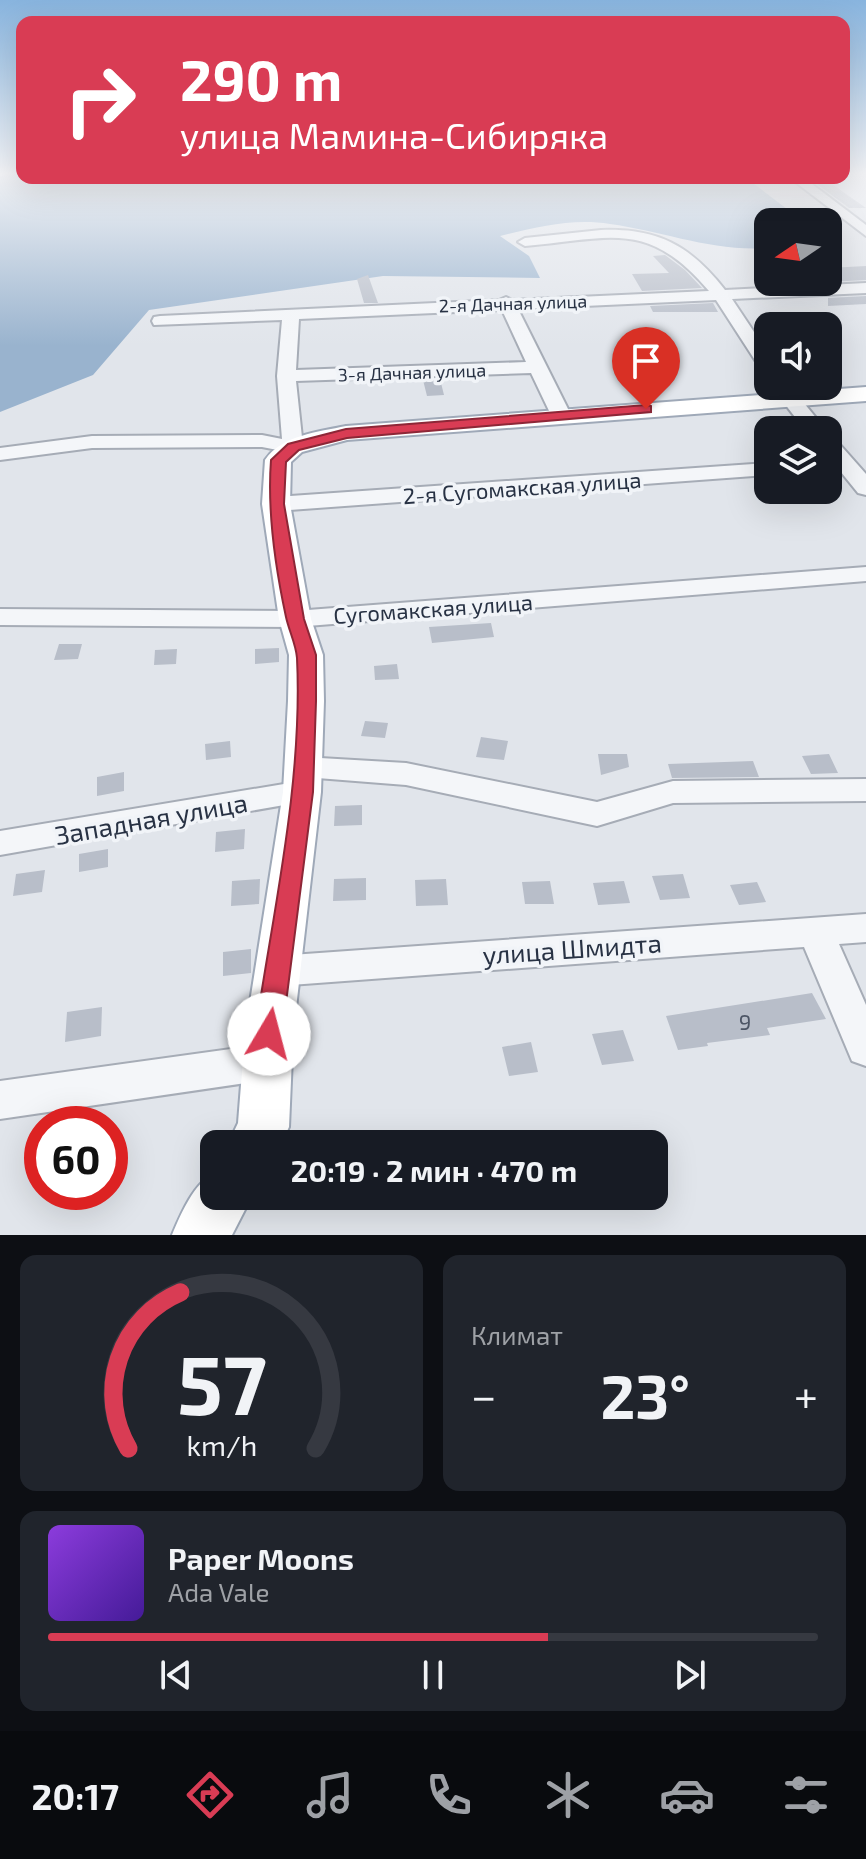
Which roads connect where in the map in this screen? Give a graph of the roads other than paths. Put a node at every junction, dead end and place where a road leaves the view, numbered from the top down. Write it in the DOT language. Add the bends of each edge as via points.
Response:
graph roads {
  1 [pos="525,242"];
  2 [pos="866,288"];
  3 [pos="722,296"];
  4 [pos="506,302"];
  5 [pos="291,314"];
  6 [pos="160,321"];
  7 [pos="754,345"];
  8 [pos="537,367"];
  9 [pos="286,376"];
  10 [pos="842,393"];
  11 [pos="866,394"];
  12 [pos="754,395"];
  13 [pos="791,400"];
  14 [pos="561,415"];
  15 [pos="804,416"];
  16 [pos="293,447"];
  17 [pos="0,454"];
  18 [pos="842,468"];
  19 [pos="754,470"];
  20 [pos="866,488"];
  21 [pos="276,504"];
  22 [pos="866,574"];
  23 [pos="0,617"];
  24 [pos="295,619"];
  25 [pos="302,780"];
  26 [pos="866,790"];
  27 [pos="0,843"];
  28 [pos="866,928"];
  29 [pos="816,932"];
  30 [pos="277,971"];
  31 [pos="866,1049"];
  32 [pos="267,1062"];
  33 [pos="0,1100"];
  34 [pos="261,1130"];
  35 [pos="216,1210"];
  36 [pos="200,1235"];
  1 -- 3 [label="street" via="643,235 673,246"];
  2 -- 3 [label="street, 2-я Дачная улица"];
  3 -- 4 [label="street, 2-я Дачная улица"];
  3 -- 7 [label="street"];
  4 -- 5 [label="street, 2-я Дачная улица"];
  4 -- 8 [label="street"];
  5 -- 6 [label="street, 2-я Дачная улица"];
  5 -- 9 [label="street"];
  8 -- 9 [label="street, 3-я Дачная улица"];
  8 -- 14 [label="street"];
  9 -- 16 [label="street"];
  10 -- 11 [label="main road"];
  12 -- 14 [label="main road"];
  13 -- 15 [label="street"];
  14 -- 16 [label="main road" via="346,433"];
  16 -- 17 [label="street" via="262,441 92,442"];
  16 -- 21 [label="main road" via="278,460"];
  18 -- 20 [label="street"];
  19 -- 21 [label="street, 2-я Сугомакская улица"];
  21 -- 24 [label="main road"];
  22 -- 24 [label="street, Сугомакская улица"];
  23 -- 24 [label="street, Сугомакская улица"];
  24 -- 25 [label="main road" via="306,655"];
  25 -- 26 [label="street, Западная улица" via="406,774 597,814 613,813 658,793"];
  25 -- 27 [label="street, Западная улица"];
  25 -- 30 [label="main road"];
  28 -- 29 [label="street, улица Шмидта"];
  29 -- 30 [label="street, улица Шмидта"];
  29 -- 31 [label="street"];
  30 -- 32 [label="main road"];
  32 -- 33 [label="street"];
  32 -- 34 [label="main road"];
  35 -- 36 [label="main road"];
}
